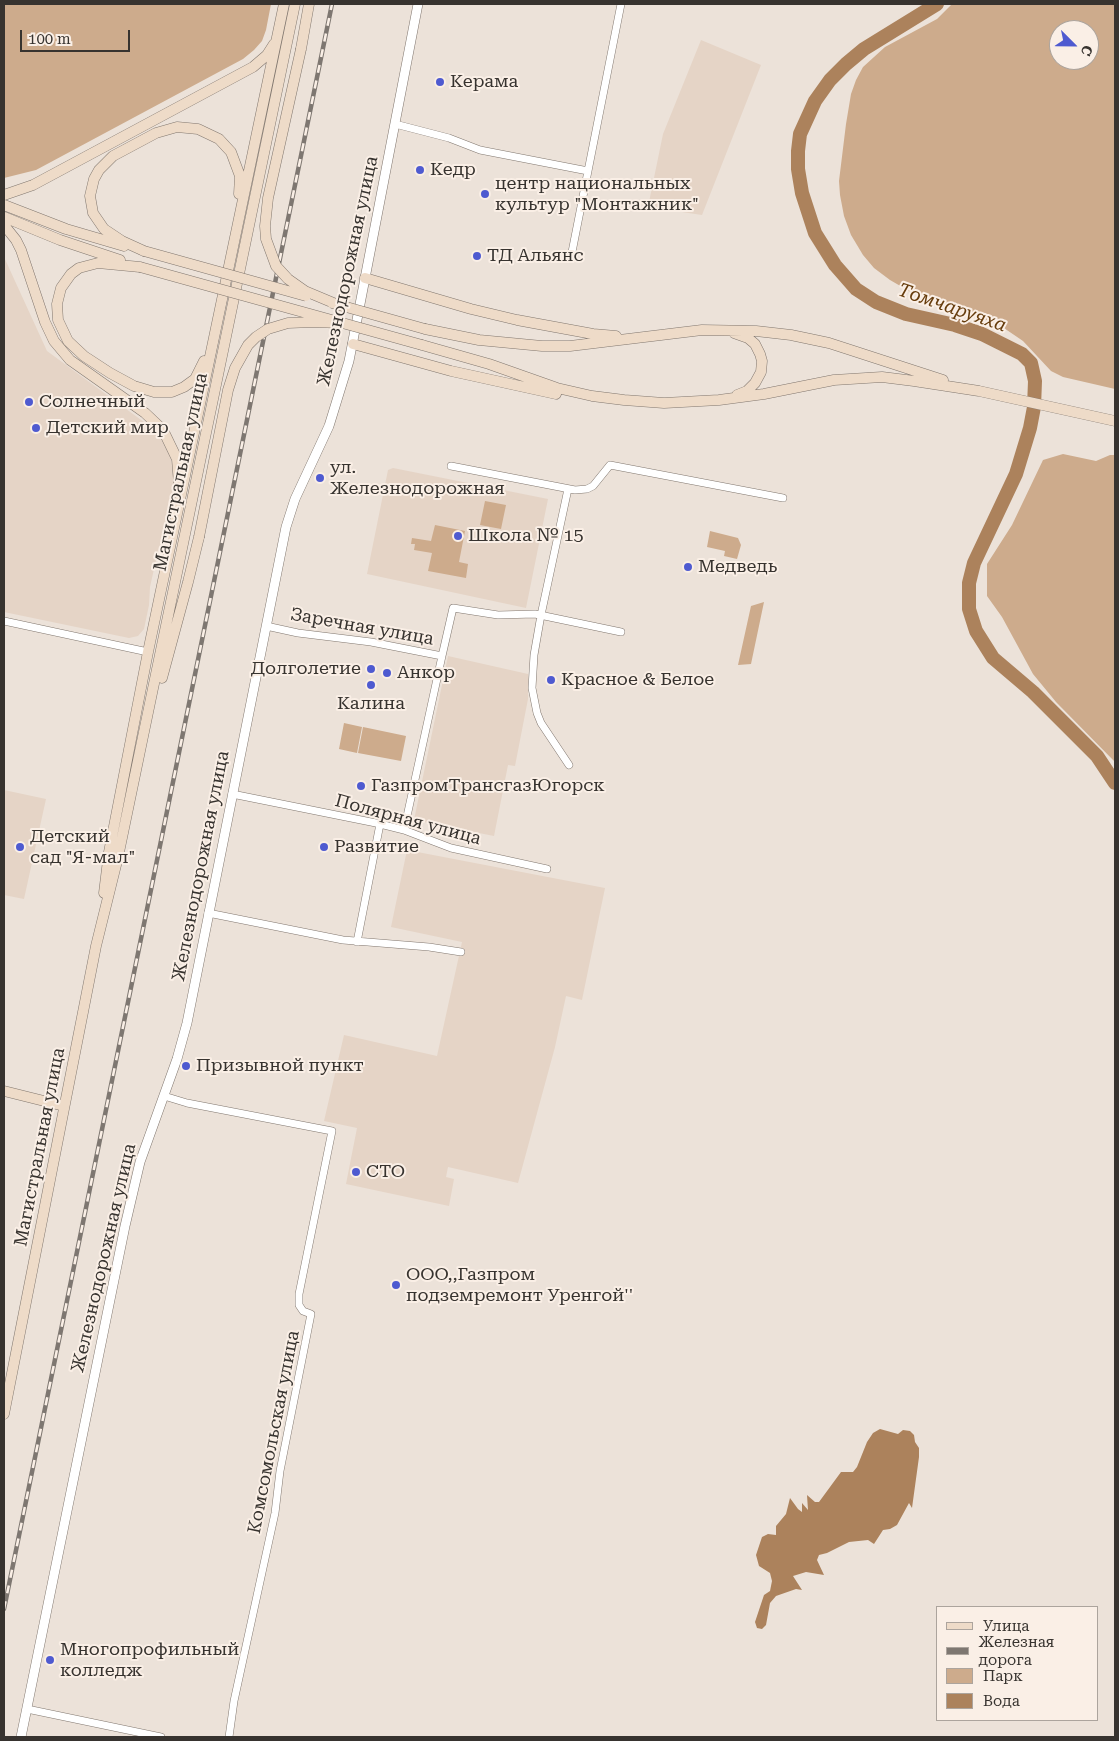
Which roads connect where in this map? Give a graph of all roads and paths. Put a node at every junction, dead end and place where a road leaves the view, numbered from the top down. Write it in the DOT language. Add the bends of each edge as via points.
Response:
graph roads {
  1 [pos="284,4"];
  2 [pos="295,4"];
  3 [pos="309,4"];
  4 [pos="418,4"];
  5 [pos="621,4"];
  6 [pos="278,34"];
  7 [pos="395,124"];
  8 [pos="588,171"];
  9 [pos="4,195"];
  10 [pos="4,205"];
  11 [pos="4,217"];
  12 [pos="4,225"];
  13 [pos="144,251"];
  14 [pos="572,252"];
  15 [pos="231,258"];
  16 [pos="140,266"];
  17 [pos="365,278"];
  18 [pos="221,301"];
  19 [pos="336,304"];
  20 [pos="342,323"];
  21 [pos="718,330"];
  22 [pos="637,338"];
  23 [pos="353,344"];
  24 [pos="979,392"];
  25 [pos="719,400"];
  26 [pos="644,402"];
  27 [pos="1115,421"];
  28 [pos="451,466"];
  29 [pos="568,490"];
  30 [pos="783,498"];
  31 [pos="177,516"];
  32 [pos="541,615"];
  33 [pos="4,621"];
  34 [pos="266,626"];
  35 [pos="622,632"];
  36 [pos="148,652"];
  37 [pos="442,656"];
  38 [pos="569,765"];
  39 [pos="232,794"];
  40 [pos="127,817"];
  41 [pos="380,824"];
  42 [pos="404,830"];
  43 [pos="547,869"];
  44 [pos="208,913"];
  45 [pos="356,942"];
  46 [pos="96,946"];
  47 [pos="461,952"];
  48 [pos="4,1090"];
  49 [pos="164,1096"];
  50 [pos="64,1106"];
  51 [pos="4,1414"];
  52 [pos="27,1709"];
  53 [pos="22,1737"];
  54 [pos="161,1737"];
  55 [pos="230,1737"];
  1 -- 6 [label="main road, Магистральная улица"];
  2 -- 40 [label="main road, Магистральная улица"];
  3 -- 19 [label="main road, bridge" via="268,198 266,239 276,266 288,280"];
  4 -- 7 [label="street, Железнодорожная улица"];
  5 -- 8 [label="street"];
  6 -- 9 [label="main road" via="267,55 253,67 33,186"];
  6 -- 15 [label="main road, Магистральная улица"];
  7 -- 8 [label="street" via="480,150"];
  7 -- 17 [label="street, Железнодорожная улица"];
  8 -- 14 [label="street"];
  10 -- 13 [label="main road" via="66,229"];
  11 -- 16 [label="main road" via="60,240"];
  12 -- 31 [label="main road" via="21,250 45,322 60,350 145,413 168,438 179,470"];
  13 -- 15 [label="main road" via="113,235 98,221 90,196 94,179 98,170 113,156 156,133 188,127 206,131 219,139 231,152 238,170 240,184"];
  13 -- 19 [label="main road, bridge"];
  15 -- 18 [label="main road, Магистральная улица"];
  16 -- 18 [label="main road" via="98,263 79,268 65,281 57,304 58,320 68,341 97,365 134,386 161,392 178,390 190,384 203,363"];
  16 -- 20 [label="main road, bridge"];
  17 -- 22 [label="main road" via="524,322"];
  17 -- 23 [label="street, Железнодорожная улица"];
  18 -- 31 [label="main road, Магистральная улица"];
  19 -- 22 [label="main road, bridge" via="425,329 479,340 570,346"];
  20 -- 26 [label="main road, bridge" via="489,364 557,388"];
  20 -- 40 [label="main road, bridge" via="288,323 268,329 248,345 235,368 199,537"];
  21 -- 22 [label="main road"];
  21 -- 24 [label="main road" via="772,333 829,343"];
  21 -- 25 [label="main road" via="748,338 758,349 762,361 761,372 751,388"];
  23 -- 26 [label="main road" via="451,371 571,397"];
  23 -- 34 [label="street, Железнодорожная улица" via="332,416 290,512"];
  24 -- 25 [label="main road" via="914,380 865,377"];
  24 -- 27 [label="main road"];
  25 -- 26 [label="main road"];
  28 -- 29 [label="street"];
  29 -- 30 [label="street" via="593,486 610,465"];
  29 -- 32 [label="street"];
  31 -- 36 [label="main road, Магистральная улица"];
  32 -- 35 [label="street, Заречная улица"];
  32 -- 37 [label="street, Заречная улица" via="498,615 453,608"];
  32 -- 38 [label="street" via="533,668 534,700 541,723"];
  33 -- 36 [label="street"];
  34 -- 37 [label="street, Заречная улица"];
  34 -- 39 [label="street, Железнодорожная улица"];
  36 -- 46 [label="main road, Магистральная улица" via="109,852"];
  37 -- 42 [label="street"];
  39 -- 41 [label="street, Полярная улица"];
  39 -- 44 [label="street, Железнодорожная улица"];
  40 -- 46 [label="main road, Магистральная улица"];
  41 -- 42 [label="street, Полярная улица"];
  41 -- 45 [label="street"];
  42 -- 43 [label="street, Полярная улица" via="451,848"];
  44 -- 45 [label="street"];
  44 -- 49 [label="street, Железнодорожная улица" via="186,1023"];
  45 -- 47 [label="street"];
  46 -- 50 [label="main road, Магистральная улица"];
  48 -- 50 [label="main road"];
  49 -- 52 [label="street, Железнодорожная улица" via="140,1162 125,1226"];
  49 -- 55 [label="street, Комсомольская улица" via="332,1131 299,1294 299,1305 311,1314 280,1471 275,1513 237,1686"];
  50 -- 51 [label="main road, Магистральная улица"];
  52 -- 53 [label="street, Железнодорожная улица"];
  52 -- 54 [label="street"];
}
